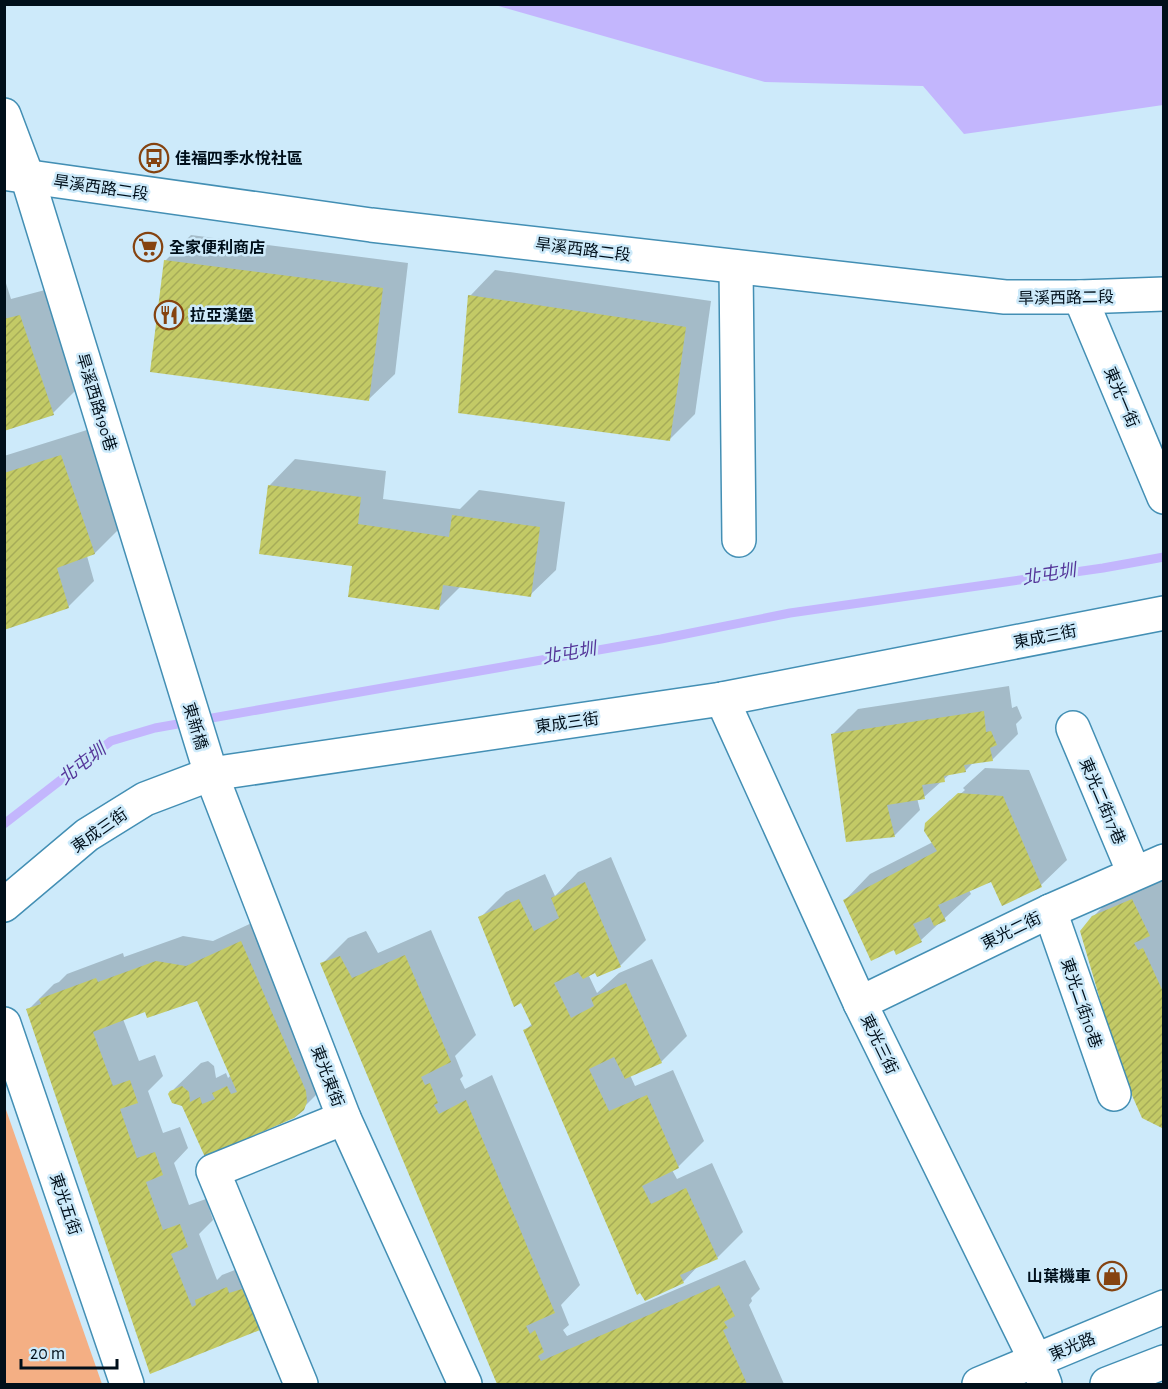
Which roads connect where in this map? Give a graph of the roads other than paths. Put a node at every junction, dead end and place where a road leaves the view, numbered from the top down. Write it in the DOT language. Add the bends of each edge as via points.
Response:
graph roads {
  1 [pos="4,115"];
  2 [pos="16,175"];
  3 [pos="736,267"];
  4 [pos="1164,294"];
  5 [pos="1080,297"];
  6 [pos="1164,497"];
  7 [pos="739,540"];
  8 [pos="1164,613"];
  9 [pos="185,691"];
  10 [pos="722,699"];
  11 [pos="1073,728"];
  12 [pos="209,768"];
  13 [pos="1164,861"];
  14 [pos="1134,873"];
  15 [pos="4,905"];
  16 [pos="1050,911"];
  17 [pos="860,1003"];
  18 [pos="4,1024"];
  19 [pos="1114,1094"];
  20 [pos="344,1118"];
  21 [pos="1164,1307"];
  22 [pos="1164,1362"];
  23 [pos="1040,1373"];
  24 [pos="127,1384"];
  25 [pos="301,1384"];
  26 [pos="465,1384"];
  27 [pos="979,1384"];
  28 [pos="1107,1384"];
  1 -- 2 [label="street, 旱溪西路190巷"];
  2 -- 3 [label="street, 旱溪西路二段" via="372,225"];
  2 -- 9 [label="street, 旱溪西路190巷"];
  3 -- 5 [label="street, 旱溪西路二段" via="1005,297"];
  3 -- 7 [label="street"];
  4 -- 5 [label="street, 旱溪西路二段"];
  5 -- 6 [label="street, 東光一街"];
  8 -- 10 [label="street, 東成三街"];
  9 -- 12 [label="street, 東新橋"];
  10 -- 12 [label="street, 東成三街"];
  10 -- 17 [label="street, 東光三街"];
  11 -- 14 [label="street, 東光二街17巷"];
  12 -- 15 [label="street, 東成三街" via="145,799 97,829"];
  12 -- 20 [label="street, 東光東街"];
  13 -- 14 [label="street, 東光二街"];
  14 -- 16 [label="street, 東光二街"];
  16 -- 17 [label="street, 東光二街"];
  16 -- 19 [label="street, 東光二街10巷"];
  17 -- 23 [label="street, 東光三街"];
  18 -- 24 [label="street, 東光五街"];
  20 -- 25 [label="street" via="213,1171"];
  20 -- 26 [label="street, 東光東街"];
  21 -- 23 [label="street, 東光路"];
  22 -- 28 [label="street"];
  23 -- 27 [label="street, 東光路"];
}
